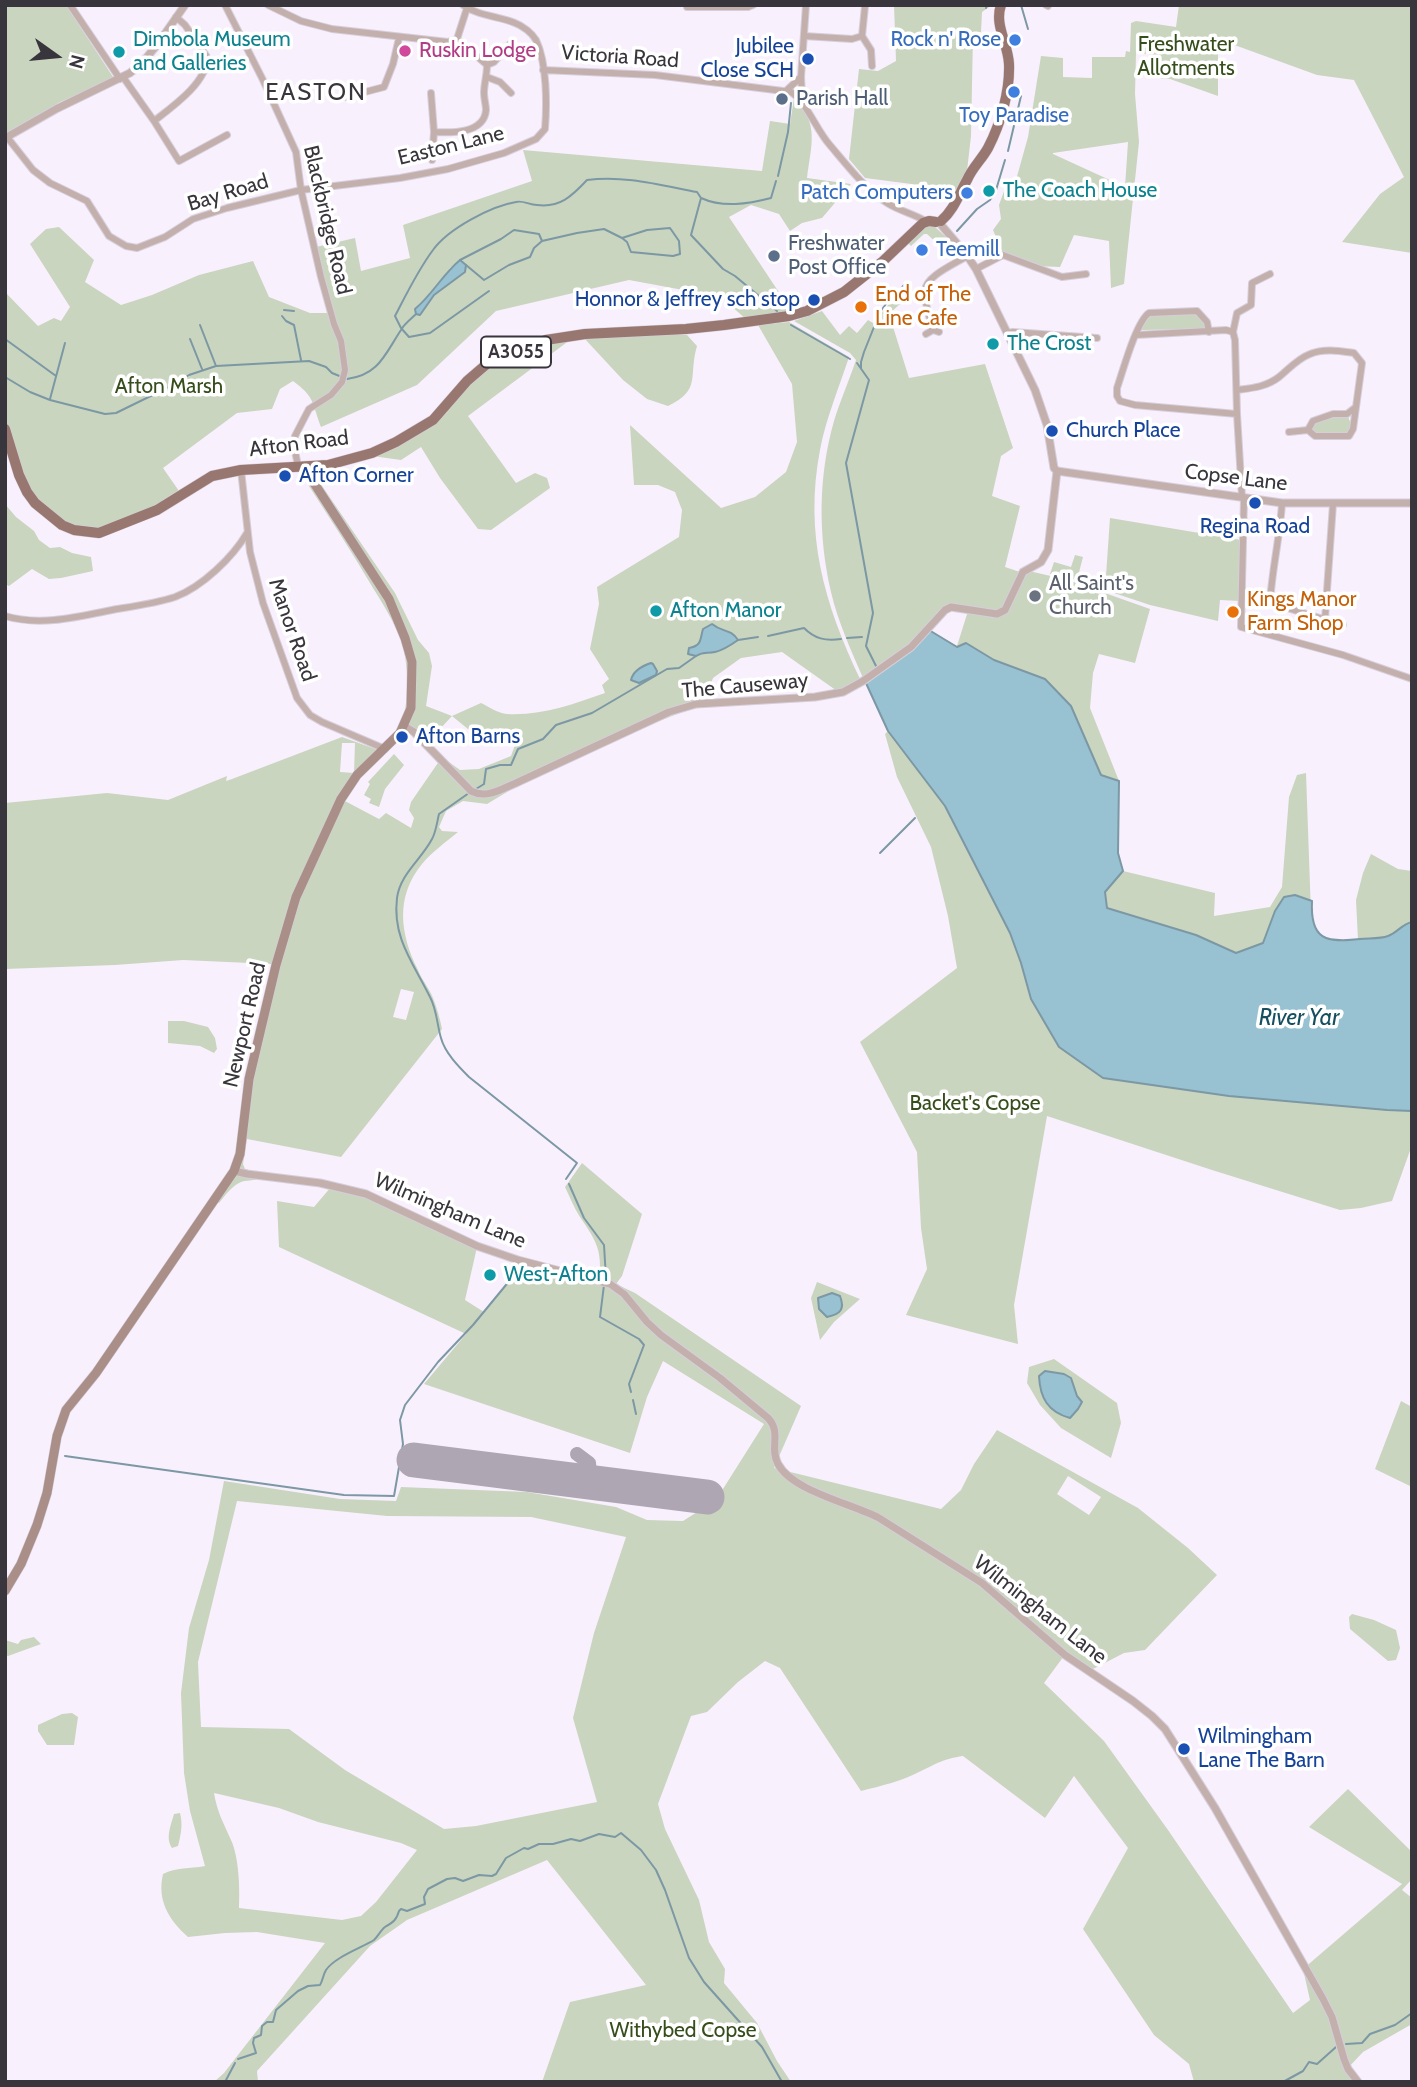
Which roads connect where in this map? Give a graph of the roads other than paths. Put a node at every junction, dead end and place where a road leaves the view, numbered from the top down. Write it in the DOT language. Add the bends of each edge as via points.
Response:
graph roads {
  1 [pos="70,5"];
  2 [pos="185,5"];
  3 [pos="225,5"];
  4 [pos="268,5"];
  5 [pos="753,5"];
  6 [pos="806,5"];
  7 [pos="1001,5"];
  8 [pos="866,6"];
  9 [pos="465,7"];
  10 [pos="687,7"];
  11 [pos="176,17"];
  12 [pos="804,36"];
  13 [pos="862,36"];
  14 [pos="399,38"];
  15 [pos="457,39"];
  16 [pos="510,44"];
  17 [pos="487,65"];
  18 [pos="872,66"];
  19 [pos="543,70"];
  20 [pos="487,77"];
  21 [pos="801,77"];
  22 [pos="122,78"];
  23 [pos="787,90"];
  24 [pos="431,93"];
  25 [pos="511,93"];
  26 [pos="346,97"];
  27 [pos="801,101"];
  28 [pos="154,121"];
  29 [pos="434,132"];
  30 [pos="227,135"];
  31 [pos="6,138"];
  32 [pos="432,160"];
  33 [pos="301,190"];
  34 [pos="936,223"];
  35 [pos="967,256"];
  36 [pos="976,269"];
  37 [pos="1086,274"];
  38 [pos="1270,274"];
  39 [pos="933,332"];
  40 [pos="1209,332"];
  41 [pos="1233,332"];
  42 [pos="1007,333"];
  43 [pos="1136,334"];
  44 [pos="1097,338"];
  45 [pos="1237,390"];
  46 [pos="1356,407"];
  47 [pos="1237,414"];
  48 [pos="5,429"];
  49 [pos="1308,430"];
  50 [pos="1289,432"];
  51 [pos="298,466"];
  52 [pos="310,466"];
  53 [pos="241,470"];
  54 [pos="1057,471"];
  55 [pos="1243,498"];
  56 [pos="1282,503"];
  57 [pos="1412,503"];
  58 [pos="1333,504"];
  59 [pos="247,533"];
  60 [pos="239,546"];
  61 [pos="250,552"];
  62 [pos="1251,600"];
  63 [pos="1269,603"];
  64 [pos="5,616"];
  65 [pos="1325,619"];
  66 [pos="1343,625"];
  67 [pos="1412,679"];
  68 [pos="404,726"];
  69 [pos="385,749"];
  70 [pos="234,1171"];
  71 [pos="5,1591"];
  72 [pos="1358,2082"];
  1 -- 22 [label="street"];
  2 -- 11 [label="street"];
  3 -- 33 [label="street, Blackbridge Road" via="296,152"];
  4 -- 14 [label="street" via="332,29"];
  5 -- 10 [label="street"];
  6 -- 12 [label="street"];
  7 -- 34 [label="main road, A3055" via="998,18 1009,65 1000,116 989,146 951,212"];
  8 -- 13 [label="street"];
  9 -- 15 [label="street"];
  9 -- 19 [label="street, Victoria Road" via="527,30 535,38"];
  11 -- 22 [label="street" via="150,54"];
  11 -- 28 [label="street" via="207,63 194,85"];
  12 -- 13 [label="street"];
  12 -- 21 [label="street"];
  13 -- 18 [label="street" via="871,50"];
  14 -- 15 [label="street"];
  14 -- 26 [label="street" via="384,88"];
  15 -- 17 [label="street"];
  16 -- 17 [label="street"];
  17 -- 20 [label="street"];
  19 -- 23 [label="street, Victoria Road" via="630,73"];
  19 -- 33 [label="street, Easton Lane" via="545,129 536,139 448,169"];
  20 -- 25 [label="street"];
  20 -- 29 [label="street" via="484,120 468,129"];
  21 -- 23 [label="street"];
  21 -- 27 [label="street"];
  22 -- 28 [label="street"];
  22 -- 31 [label="street"];
  23 -- 27 [label="street, Victoria Road"];
  24 -- 29 [label="street"];
  27 -- 34 [label="street" via="830,145 873,191 894,207"];
  28 -- 30 [label="street" via="179,161"];
  29 -- 32 [label="street"];
  31 -- 33 [label="street, Bay Road" via="33,170 87,201 109,236 137,248 166,237 193,219"];
  33 -- 51 [label="street, Blackbridge Road" via="345,372 331,395 309,409 295,436"];
  34 -- 35 [label="street"];
  34 -- 52 [label="main road, Afton Road / A3055" via="840,295 807,311 686,329 545,340 488,363 433,420 396,442 347,460"];
  35 -- 36 [label="street"];
  35 -- 39 [label="street" via="927,284"];
  36 -- 37 [label="street" via="1003,256 1062,277"];
  36 -- 42 [label="street"];
  38 -- 41 [label="street" via="1249,282 1251,305 1237,313"];
  40 -- 41 [label="street"];
  40 -- 43 [label="street"];
  40 -- 43 [label="street" via="1197,311 1150,313"];
  41 -- 45 [label="street"];
  42 -- 44 [label="street"];
  42 -- 54 [label="street" via="1035,390"];
  43 -- 47 [label="street" via="1117,388 1120,401"];
  45 -- 46 [label="street" via="1262,386 1310,354 1329,350 1354,353 1362,363"];
  45 -- 47 [label="street"];
  46 -- 49 [label="street" via="1347,414 1313,421"];
  46 -- 49 [label="street" via="1349,436 1315,436"];
  47 -- 55 [label="street"];
  48 -- 53 [label="main road, Afton Road / A3055" via="27,492 53,518 74,530 106,531 157,510 212,476"];
  49 -- 50 [label="street"];
  51 -- 52 [label="main road, Afton Road / A3055"];
  51 -- 53 [label="main road, Afton Road / A3055"];
  52 -- 68 [label="main road, Newport Road" via="314,483 389,599 405,638 413,683"];
  53 -- 59 [label="street, Manor Road"];
  54 -- 55 [label="street, Copse Lane"];
  54 -- 68 [label="street, The Causeway" via="1049,544 1041,562 1020,576 1003,612 951,607 917,641 838,694 683,707 483,795 471,791"];
  55 -- 56 [label="street, Copse Lane"];
  55 -- 67 [label="street" via="1241,627"];
  56 -- 58 [label="street, Copse Lane"];
  56 -- 63 [label="street"];
  57 -- 58 [label="street, Copse Lane"];
  58 -- 65 [label="street"];
  59 -- 60 [label="street"];
  59 -- 61 [label="street, Manor Road"];
  60 -- 61 [label="street"];
  60 -- 64 [label="street" via="203,582 176,596 63,620"];
  61 -- 69 [label="street, Manor Road" via="297,698 322,722"];
  62 -- 63 [label="street"];
  63 -- 65 [label="street"];
  65 -- 66 [label="street"];
  68 -- 69 [label="main road, Newport Road"];
  69 -- 70 [label="main road, Newport Road" via="357,775 341,799 296,897 275,965"];
  70 -- 71 [label="main road, Newport Road" via="66,1410 37,1525"];
  70 -- 72 [label="street, Wilmingham Lane" via="366,1194 485,1249 610,1283 661,1335 774,1424 779,1468 817,1493 879,1518 982,1583 1065,1655 1152,1716 1170,1735 1215,1808 1318,1989 1348,2069"];
}
